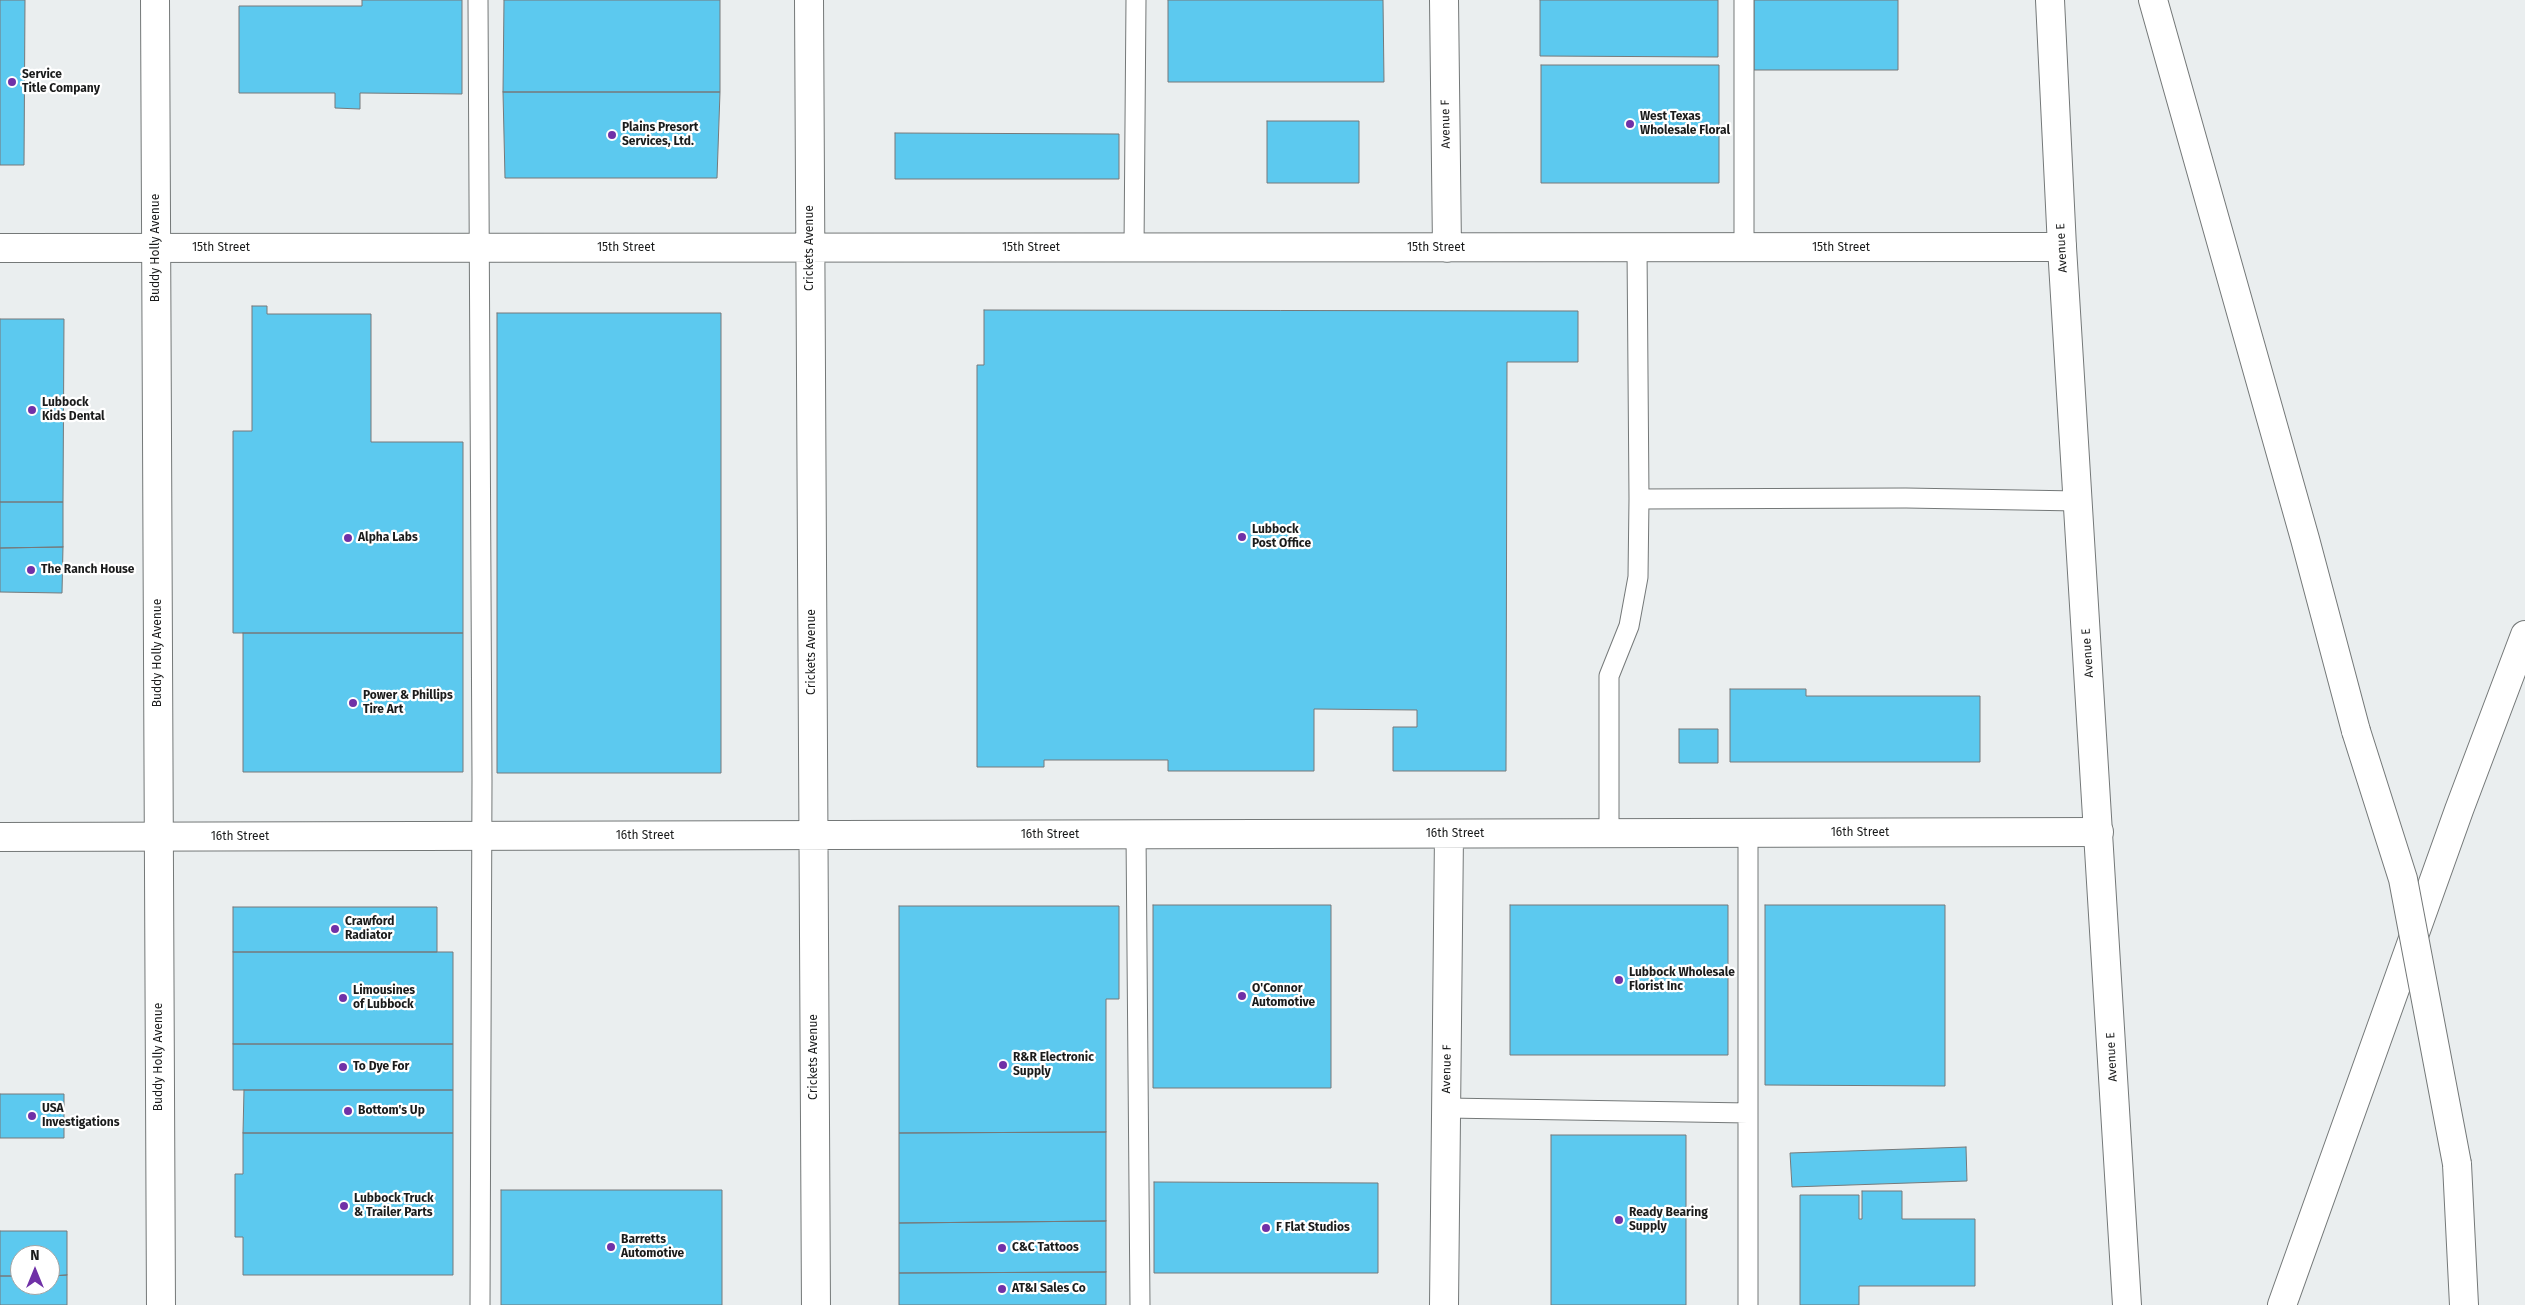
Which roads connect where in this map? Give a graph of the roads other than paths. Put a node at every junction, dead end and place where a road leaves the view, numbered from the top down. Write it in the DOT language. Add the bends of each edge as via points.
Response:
graph roads {
  1 [pos="154,0"];
  2 [pos="478,0"];
  3 [pos="809,0"];
  4 [pos="1136,0"];
  5 [pos="1444,0"];
  6 [pos="1744,0"];
  7 [pos="2050,0"];
  8 [pos="2153,0"];
  9 [pos="2062,247"];
  10 [pos="0,248"];
  11 [pos="156,248"];
  12 [pos="479,248"];
  13 [pos="810,248"];
  14 [pos="1134,248"];
  15 [pos="1447,248"];
  16 [pos="1637,248"];
  17 [pos="1744,248"];
  18 [pos="1639,498"];
  19 [pos="2078,501"];
  20 [pos="2525,634"];
  21 [pos="2099,832"];
  22 [pos="1609,833"];
  23 [pos="1748,833"];
  24 [pos="1136,834"];
  25 [pos="1450,834"];
  26 [pos="813,835"];
  27 [pos="482,836"];
  28 [pos="0,837"];
  29 [pos="158,837"];
  30 [pos="1447,1108"];
  31 [pos="1748,1114"];
  32 [pos="161,1305"];
  33 [pos="480,1305"];
  34 [pos="816,1305"];
  35 [pos="1140,1305"];
  36 [pos="1444,1305"];
  37 [pos="1748,1305"];
  38 [pos="2127,1305"];
  39 [pos="2282,1305"];
  40 [pos="2464,1305"];
  1 -- 11 [label="main road, Buddy Holly Avenue"];
  2 -- 12 [label="lane"];
  3 -- 13 [label="main road, Crickets Avenue"];
  4 -- 14 [label="lane"];
  5 -- 15 [label="main road, Avenue F"];
  6 -- 17 [label="lane"];
  7 -- 9 [label="main road, Avenue E"];
  8 -- 40 [label="main road, bridge" via="2356,731 2403,879 2457,1164"];
  9 -- 17 [label="main road, 15th Street"];
  9 -- 19 [label="main road, Avenue E"];
  10 -- 11 [label="main road, 15th Street"];
  11 -- 12 [label="main road, 15th Street"];
  11 -- 29 [label="main road, Buddy Holly Avenue"];
  12 -- 13 [label="main road, 15th Street"];
  12 -- 27 [label="lane"];
  13 -- 14 [label="main road, 15th Street"];
  13 -- 26 [label="main road, Crickets Avenue"];
  14 -- 15 [label="main road, 15th Street"];
  15 -- 16 [label="main road, 15th Street"];
  16 -- 17 [label="main road, 15th Street"];
  16 -- 18 [label="lane"];
  18 -- 19 [label="lane"];
  18 -- 22 [label="lane" via="1638,577 1629,626 1609,676"];
  19 -- 21 [label="main road, Avenue E"];
  20 -- 39 [label="main road"];
  21 -- 23 [label="main road, 16th Street"];
  21 -- 38 [label="main road, Avenue E"];
  22 -- 23 [label="main road, 16th Street"];
  22 -- 25 [label="main road, 16th Street"];
  23 -- 31 [label="lane"];
  24 -- 25 [label="main road, 16th Street"];
  24 -- 26 [label="main road, 16th Street"];
  24 -- 35 [label="lane"];
  25 -- 30 [label="main road, Avenue F"];
  26 -- 27 [label="main road, 16th Street"];
  26 -- 34 [label="main road, Crickets Avenue"];
  27 -- 29 [label="main road, 16th Street"];
  27 -- 33 [label="lane"];
  28 -- 29 [label="main road, 16th Street"];
  29 -- 32 [label="main road, Buddy Holly Avenue"];
  30 -- 31 [label="lane"];
  30 -- 36 [label="main road, Avenue F"];
  31 -- 37 [label="lane"];
}
